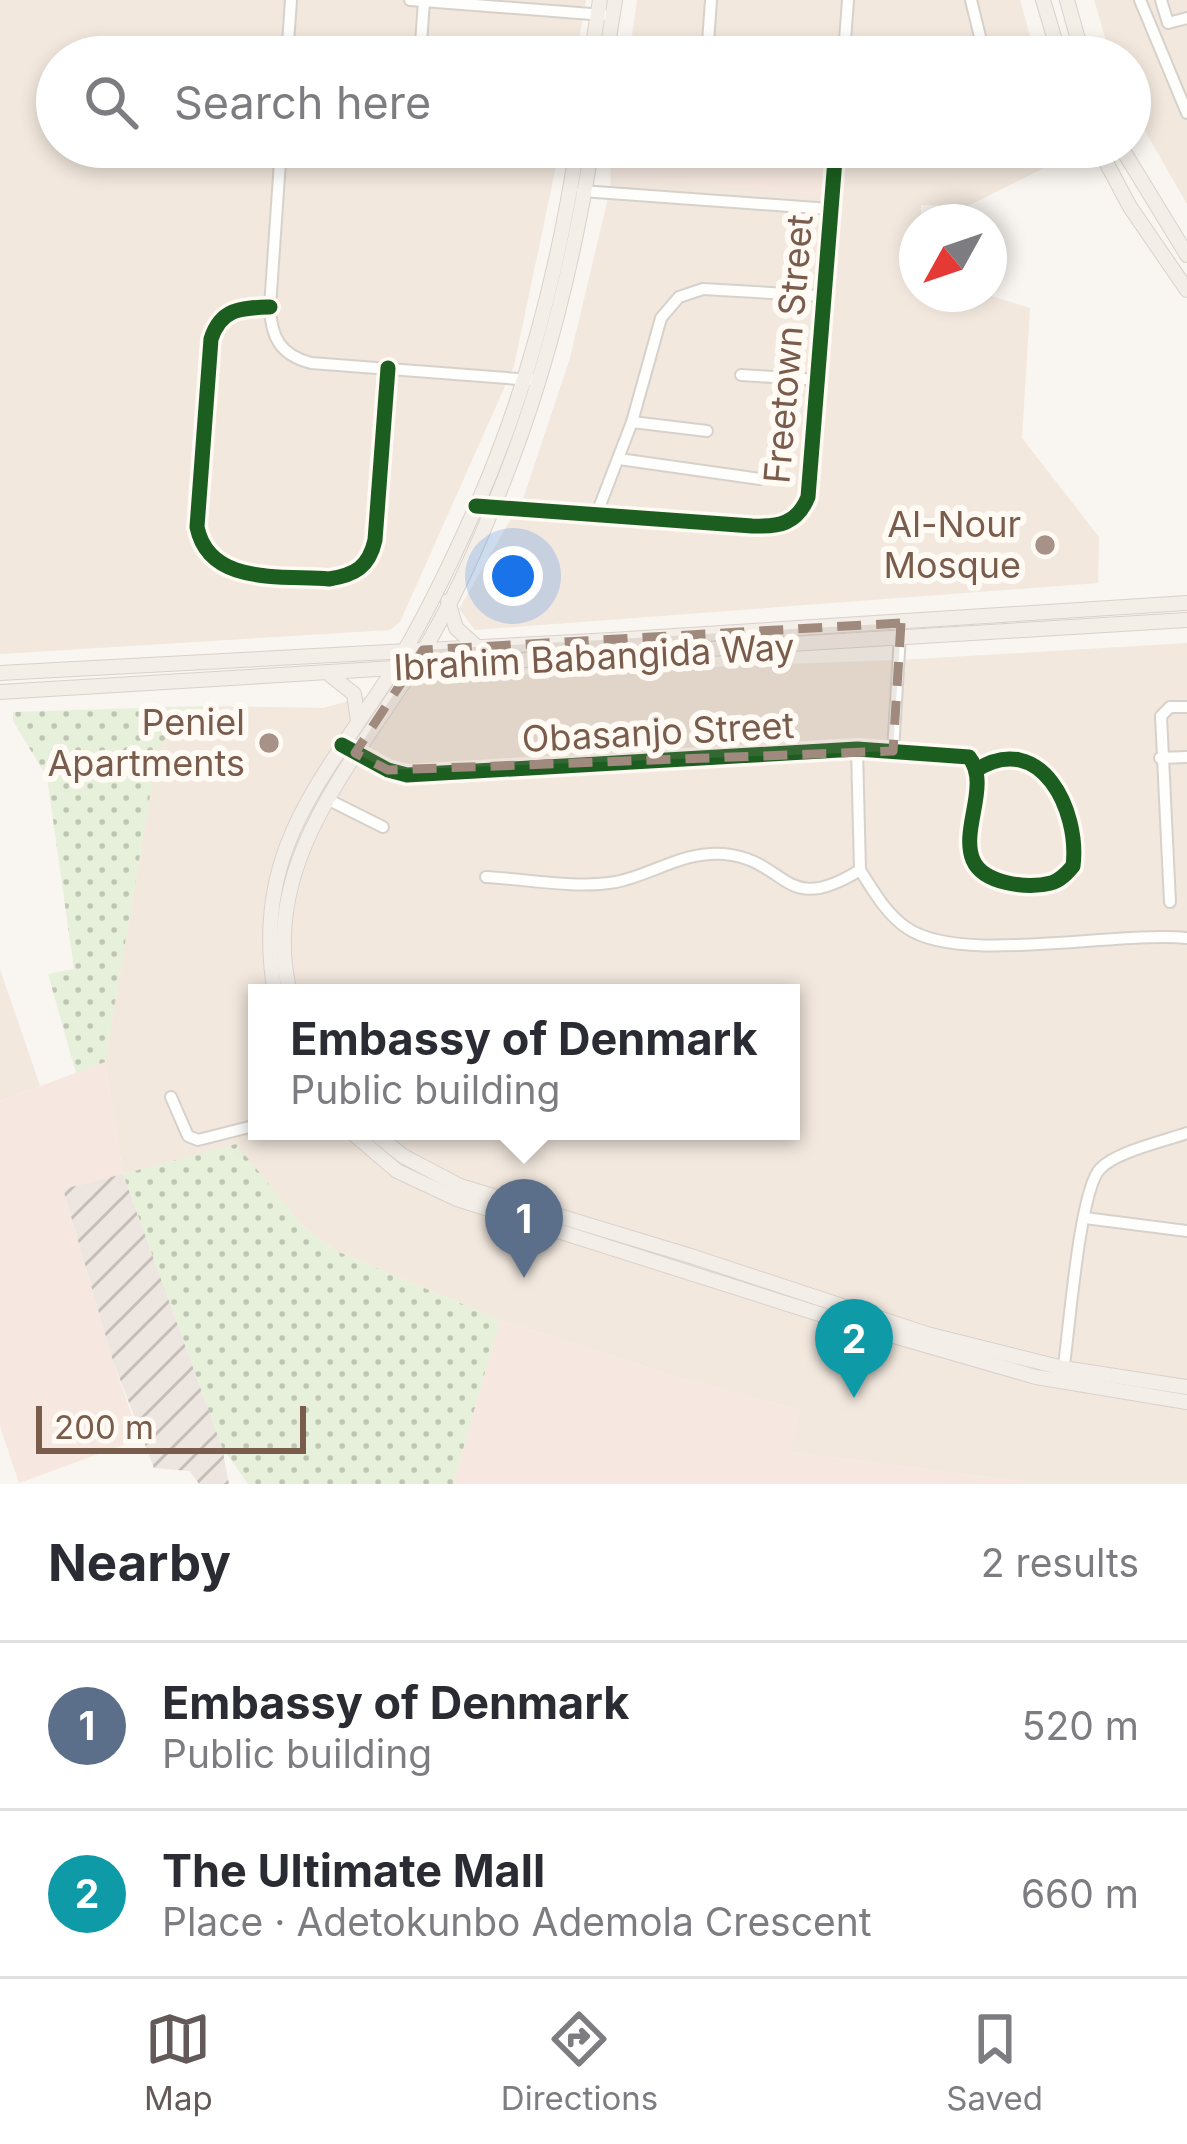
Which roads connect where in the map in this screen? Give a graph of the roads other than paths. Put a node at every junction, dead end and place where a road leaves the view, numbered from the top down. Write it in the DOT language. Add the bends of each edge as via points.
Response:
graph roads {
  1 [pos="291,0"];
  2 [pos="410,0"];
  3 [pos="615,0"];
  4 [pos="711,0"];
  5 [pos="848,0"];
  6 [pos="971,0"];
  7 [pos="1043,0"];
  8 [pos="1067,0"];
  9 [pos="1140,0"];
  10 [pos="1161,0"];
  11 [pos="424,1"];
  12 [pos="603,10"];
  13 [pos="1187,18"];
  14 [pos="288,36"];
  15 [pos="422,36"];
  16 [pos="708,36"];
  17 [pos="845,36"];
  18 [pos="980,36"];
  19 [pos="1054,36"];
  20 [pos="1077,36"];
  21 [pos="1182,91"];
  22 [pos="1187,112"];
  23 [pos="280,168"];
  24 [pos="578,168"];
  25 [pos="585,168"];
  26 [pos="834,168"];
  27 [pos="1109,168"];
  28 [pos="1134,168"];
  29 [pos="578,190"];
  30 [pos="830,208"];
  31 [pos="1187,255"];
  32 [pos="1187,290"];
  33 [pos="823,296"];
  34 [pos="270,307"];
  35 [pos="388,368"];
  36 [pos="741,375"];
  37 [pos="818,380"];
  38 [pos="533,381"];
  39 [pos="632,422"];
  40 [pos="707,431"];
  41 [pos="619,459"];
  42 [pos="760,479"];
  43 [pos="476,506"];
  44 [pos="493,509"];
  45 [pos="597,514"];
  46 [pos="448,601"];
  47 [pos="1187,603"];
  48 [pos="1187,620"];
  49 [pos="901,623"];
  50 [pos="899,640"];
  51 [pos="477,647"];
  52 [pos="404,650"];
  53 [pos="423,650"];
  54 [pos="394,668"];
  55 [pos="413,668"];
  56 [pos="325,672"];
  57 [pos="0,673"];
  58 [pos="0,692"];
  59 [pos="1187,707"];
  60 [pos="358,721"];
  61 [pos="348,749"];
  62 [pos="857,749"];
  63 [pos="893,752"];
  64 [pos="1187,757"];
  65 [pos="1160,758"];
  66 [pos="976,770"];
  67 [pos="327,799"];
  68 [pos="383,827"];
  69 [pos="860,870"];
  70 [pos="486,877"];
  71 [pos="1170,902"];
  72 [pos="1186,938"];
  73 [pos="274,984"];
  74 [pos="289,984"];
  75 [pos="172,1097"];
  76 [pos="248,1127"];
  77 [pos="1187,1133"];
  78 [pos="361,1140"];
  79 [pos="383,1140"];
  80 [pos="1085,1218"];
  81 [pos="1187,1231"];
  82 [pos="1062,1375"];
  83 [pos="1187,1387"];
  84 [pos="1187,1402"];
  1 -- 14 [label="street"];
  2 -- 11 [label="street"];
  3 -- 12 [label="main road"];
  4 -- 16 [label="street"];
  5 -- 17 [label="street"];
  6 -- 18 [label="street"];
  7 -- 19 [label="main road"];
  8 -- 20 [label="main road"];
  9 -- 21 [label="street"];
  10 -- 13 [label="street" via="1168,23"];
  11 -- 12 [label="street"];
  11 -- 15 [label="street"];
  21 -- 22 [label="street"];
  23 -- 34 [label="street"];
  24 -- 29 [label="main road"];
  25 -- 29 [label="main road"];
  26 -- 30 [label="street, Freetown Street"];
  27 -- 32 [label="main road"];
  28 -- 31 [label="main road"];
  29 -- 30 [label="street"];
  29 -- 38 [label="main road" via="565,296"];
  30 -- 33 [label="street, Freetown Street"];
  33 -- 37 [label="street, Freetown Street"];
  33 -- 39 [label="street" via="703,289 679,297 662,318"];
  34 -- 35 [label="street" via="277,342 290,356"];
  34 -- 35 [label="street" via="230,311 211,338 197,527 206,552 225,568 329,579 364,566 375,540"];
  35 -- 38 [label="street"];
  36 -- 37 [label="street"];
  37 -- 45 [label="street, Freetown Street" via="808,497 787,523"];
  38 -- 43 [label="main road"];
  38 -- 44 [label="main road"];
  39 -- 40 [label="street"];
  39 -- 41 [label="street"];
  41 -- 42 [label="street"];
  41 -- 45 [label="street"];
  43 -- 44 [label="street, Freetown Street"];
  43 -- 52 [label="main road"];
  44 -- 45 [label="street, Freetown Street"];
  44 -- 46 [label="main road"];
  46 -- 51 [label="main road" via="456,628"];
  46 -- 53 [label="main road"];
  47 -- 49 [label="main road, Ibrahim Babangida Way"];
  48 -- 50 [label="main road, Ibrahim Babangida Way"];
  49 -- 50 [label="street"];
  49 -- 51 [label="main road, Ibrahim Babangida Way"];
  50 -- 55 [label="main road, Ibrahim Babangida Way"];
  50 -- 63 [label="street"];
  51 -- 53 [label="main road, Ibrahim Babangida Way"];
  52 -- 53 [label="main road, Ibrahim Babangida Way"];
  52 -- 54 [label="main road"];
  52 -- 57 [label="main road, Ibrahim Babangida Way"];
  53 -- 55 [label="main road"];
  54 -- 55 [label="main road, Ibrahim Babangida Way"];
  54 -- 56 [label="main road, Ibrahim Babangida Way"];
  54 -- 60 [label="main road"];
  55 -- 61 [label="main road"];
  56 -- 58 [label="main road, Ibrahim Babangida Way"];
  56 -- 60 [label="main road" via="354,694"];
  59 -- 65 [label="street" via="1161,716"];
  60 -- 61 [label="main road"];
  61 -- 62 [label="street, Obasanjo Street" via="407,775"];
  61 -- 67 [label="main road"];
  61 -- 73 [label="main road" via="301,811 280,860 270,926"];
  62 -- 63 [label="street, Obasanjo Street"];
  62 -- 69 [label="street"];
  63 -- 66 [label="street, Obasanjo Street" via="968,757"];
  64 -- 65 [label="street"];
  65 -- 71 [label="street"];
  66 -- 66 [label="street, Obasanjo Street" via="1016,756 1045,773 1073,824 1073,866 1062,878 1048,885 995,880 974,864"];
  67 -- 68 [label="street"];
  67 -- 74 [label="main road" via="292,879 284,941"];
  69 -- 70 [label="street" via="811,892 721,854 597,884"];
  69 -- 72 [label="street" via="902,926 938,943"];
  75 -- 76 [label="street" via="197,1140"];
  77 -- 80 [label="street" via="1102,1166"];
  78 -- 82 [label="main road" via="397,1171 457,1199 835,1319"];
  79 -- 82 [label="main road" via="460,1186"];
  80 -- 81 [label="street"];
  80 -- 82 [label="street"];
  82 -- 83 [label="main road"];
  82 -- 84 [label="main road"];
}
